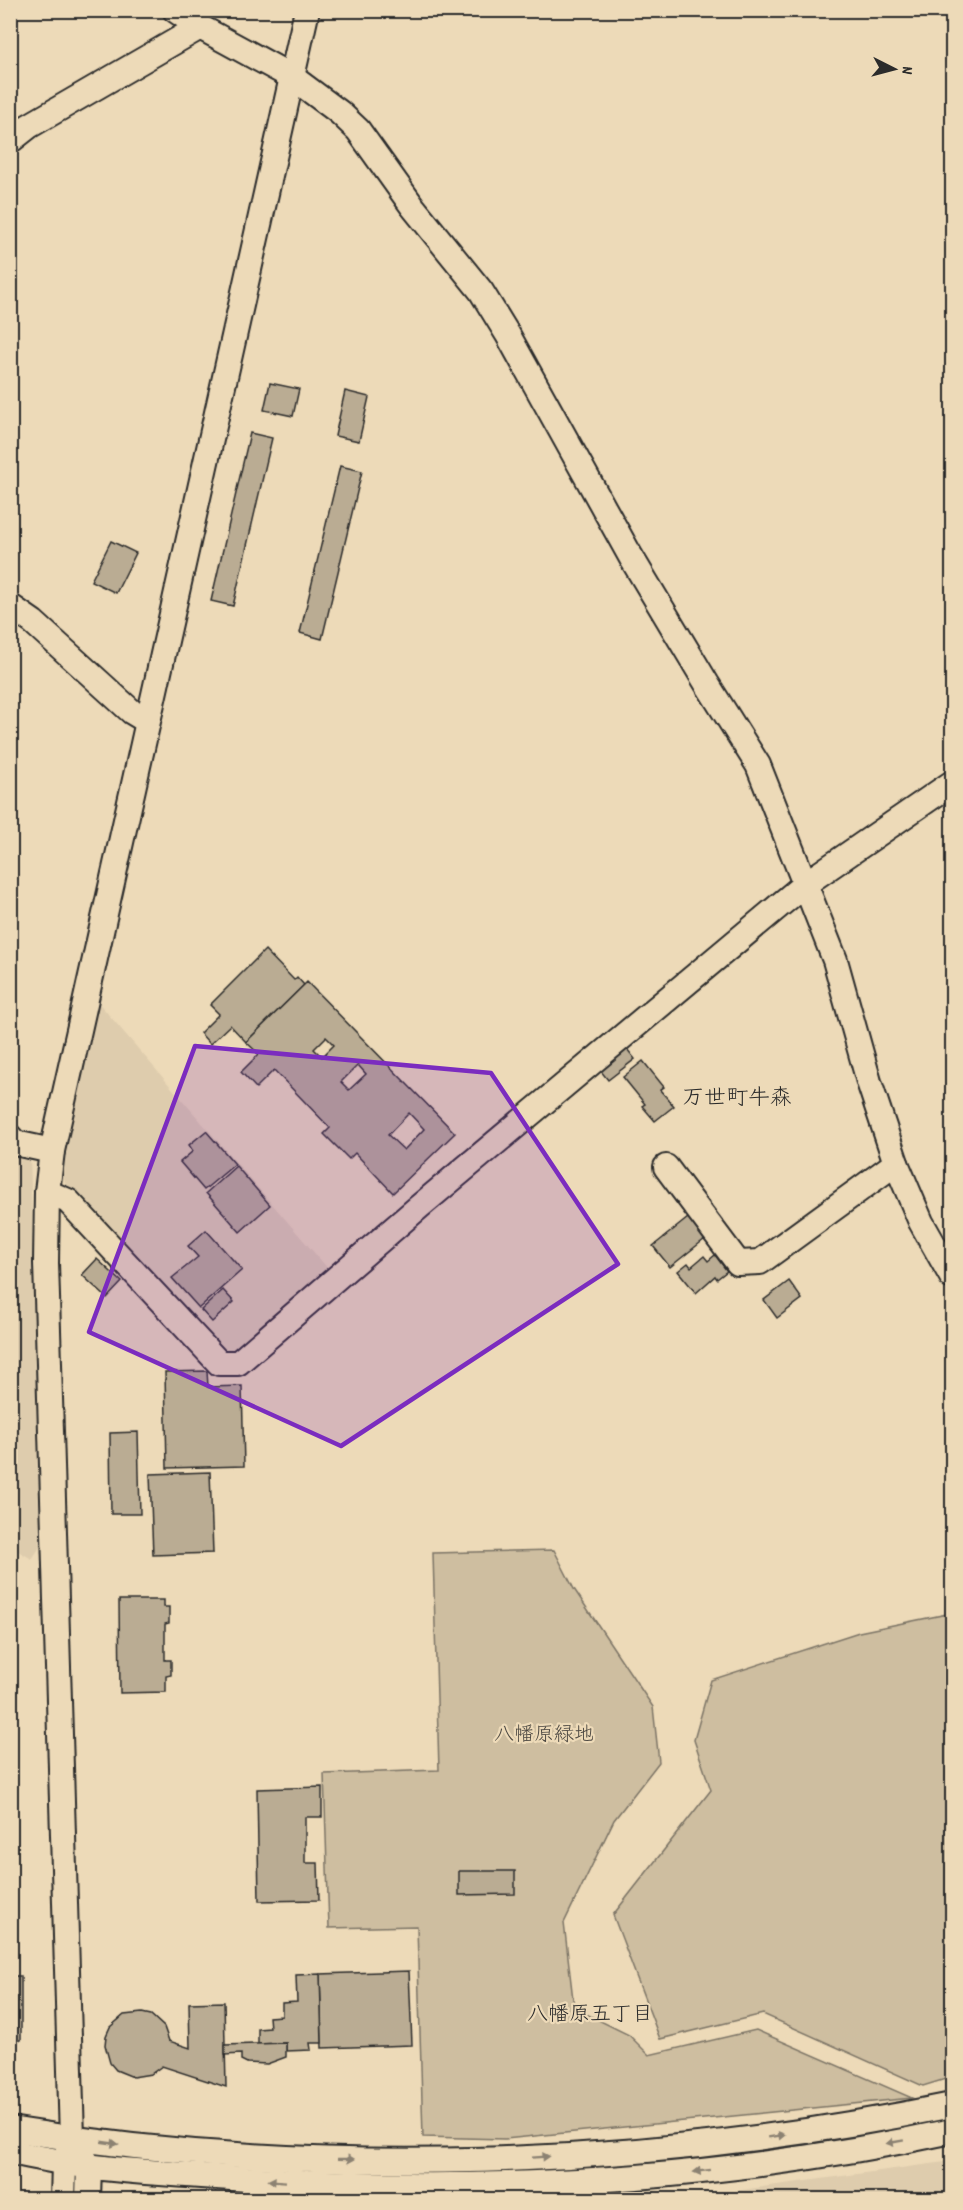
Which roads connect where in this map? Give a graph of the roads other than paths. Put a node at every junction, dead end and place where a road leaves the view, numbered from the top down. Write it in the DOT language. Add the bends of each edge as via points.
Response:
graph roads {
  1 [pos="175,10"];
  2 [pos="307,10"];
  3 [pos="200,27"];
  4 [pos="292,78"];
  5 [pos="10,141"];
  6 [pos="10,606"];
  7 [pos="147,720"];
  8 [pos="952,783"];
  9 [pos="805,884"];
  10 [pos="10,1137"];
  11 [pos="52,1150"];
  12 [pos="896,1163"];
  13 [pos="666,1167"];
  14 [pos="47,1192"];
  15 [pos="952,1277"];
  16 [pos="952,2105"];
  17 [pos="10,2129"];
  18 [pos="952,2131"];
  19 [pos="72,2138"];
  20 [pos="10,2152"];
  21 [pos="64,2163"];
  22 [pos="89,2166"];
  23 [pos="63,2199"];
  24 [pos="88,2199"];
  1 -- 3 [label="street"];
  2 -- 4 [label="street"];
  3 -- 4 [label="street"];
  3 -- 5 [label="street" via="29,126"];
  4 -- 7 [label="street"];
  4 -- 9 [label="street" via="358,130 413,207 481,291 637,566 758,765"];
  6 -- 7 [label="street" via="33,622 132,712"];
  7 -- 11 [label="street"];
  8 -- 9 [label="street"];
  9 -- 12 [label="street" via="835,960"];
  9 -- 14 [label="street" via="238,1363 219,1362 68,1201"];
  10 -- 11 [label="street" via="15,1143"];
  11 -- 14 [label="street"];
  12 -- 13 [label="street" via="760,1262 749,1263 738,1263"];
  12 -- 15 [label="street" via="921,1222"];
  14 -- 19 [label="street"];
  19 -- 16 [label="street, one-way" via="275,2158 472,2161 763,2138"];
  17 -- 19 [label="street"];
  18 -- 22 [label="street, one-way" via="790,2160 561,2183 345,2185"];
  19 -- 21 [label="street"];
  19 -- 22 [label="street"];
  20 -- 21 [label="street"];
  21 -- 22 [label="street"];
  21 -- 23 [label="street"];
  22 -- 24 [label="street"];
}
